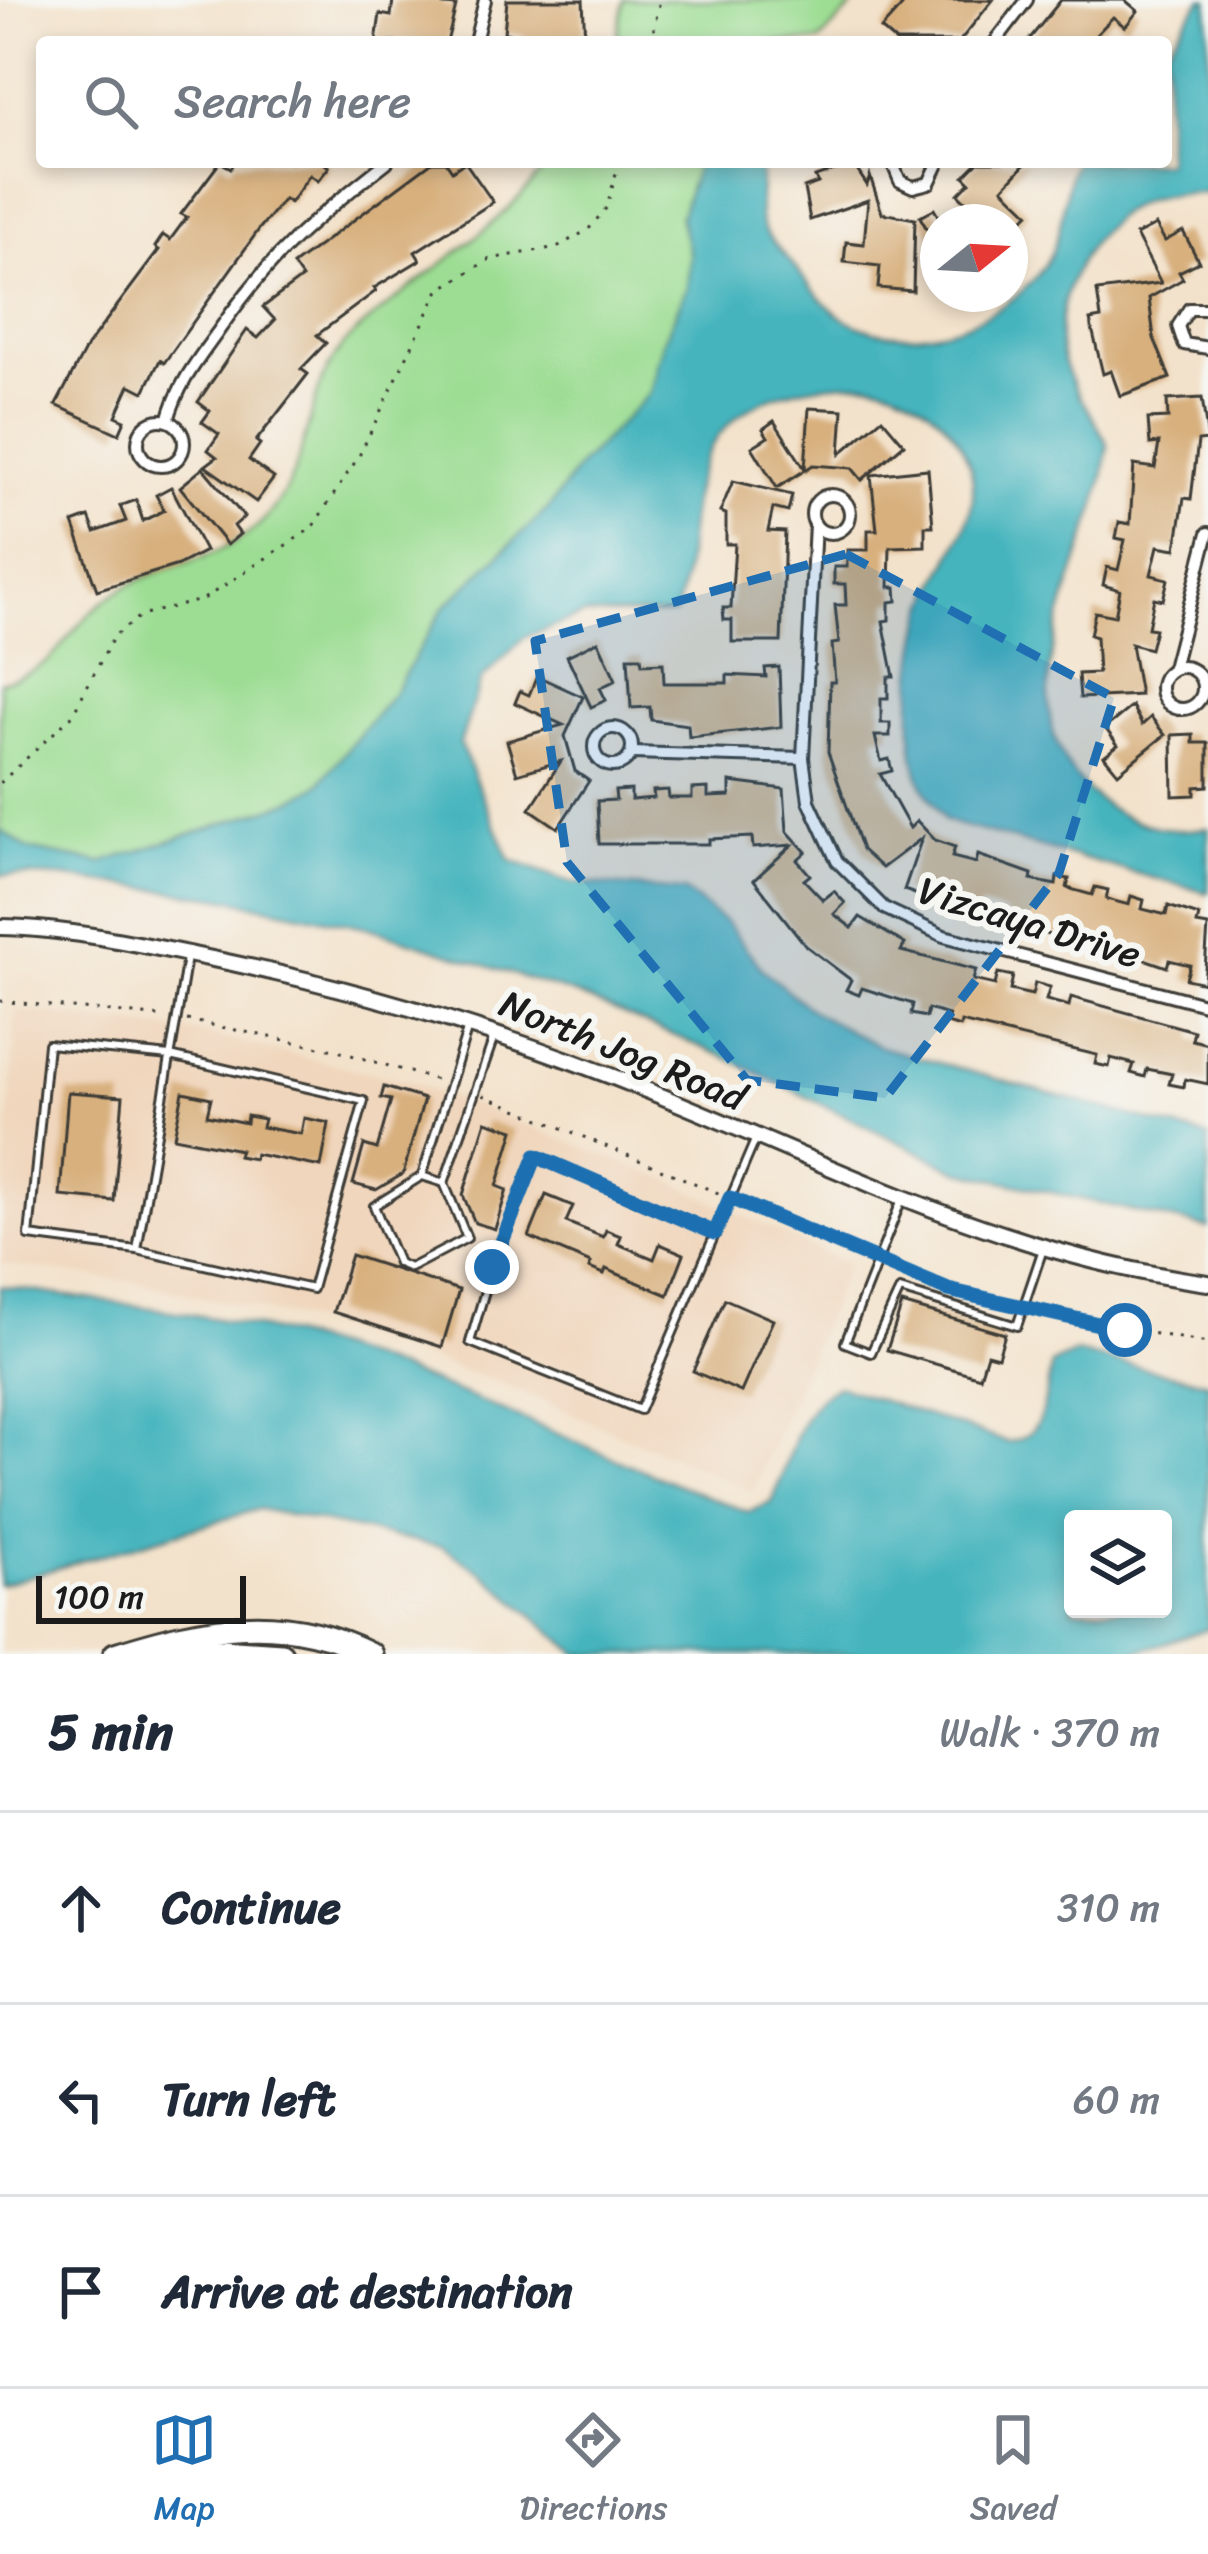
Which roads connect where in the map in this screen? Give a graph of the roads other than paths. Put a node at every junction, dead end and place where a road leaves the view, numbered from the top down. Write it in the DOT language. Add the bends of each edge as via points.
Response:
graph roads {
  1 [pos="485,0"];
  2 [pos="1028,0"];
  3 [pos="476,36"];
  4 [pos="1000,36"];
  5 [pos="379,168"];
  6 [pos="895,168"];
  7 [pos="937,168"];
  8 [pos="1208,309"];
  9 [pos="1206,351"];
  10 [pos="169,422"];
  11 [pos="815,524"];
  12 [pos="1208,533"];
  13 [pos="1173,668"];
  14 [pos="632,753"];
  15 [pos="803,758"];
  16 [pos="0,927"];
  17 [pos="188,954"];
  18 [pos="1208,1005"];
  19 [pos="469,1024"];
  20 [pos="495,1034"];
  21 [pos="170,1055"];
  22 [pos="756,1138"];
  23 [pos="422,1176"];
  24 [pos="444,1183"];
  25 [pos="902,1199"];
  26 [pos="715,1233"];
  27 [pos="1043,1249"];
  28 [pos="136,1250"];
  29 [pos="1208,1283"];
  30 [pos="143,1645"];
  31 [pos="115,1654"];
  32 [pos="281,1654"];
  33 [pos="371,1654"];
  1 -- 3 [label="street"];
  2 -- 4 [label="street"];
  5 -- 10 [label="street" via="263,266 176,390"];
  6 -- 7 [label="street" via="913,187"];
  8 -- 9 [label="street" via="1189,309 1178,326 1184,344"];
  10 -- 10 [label="street" via="141,432 138,448 154,465 183,451 180,430"];
  11 -- 15 [label="street, Vizcaya Drive"];
  12 -- 13 [label="street"];
  13 -- 13 [label="street" via="1162,696 1171,706 1190,707 1201,697 1200,676"];
  14 -- 15 [label="street"];
  15 -- 18 [label="street, Vizcaya Drive" via="809,801 837,861 884,908 944,936"];
  16 -- 17 [label="street, North Jog Road"];
  17 -- 19 [label="street, North Jog Road"];
  17 -- 21 [label="lane"];
  19 -- 20 [label="street, North Jog Road"];
  19 -- 23 [label="lane"];
  20 -- 22 [label="street, North Jog Road"];
  20 -- 24 [label="lane"];
  21 -- 28 [label="lane"];
  21 -- 28 [label="lane" via="48,1044 29,1236"];
  21 -- 28 [label="lane" via="364,1101 312,1289"];
  22 -- 25 [label="street, North Jog Road"];
  22 -- 26 [label="lane"];
  23 -- 24 [label="lane"];
  23 -- 24 [label="lane" via="374,1206 398,1263 410,1268 467,1238"];
  25 -- 27 [label="street, North Jog Road"];
  25 -- 27 [label="lane" via="844,1343 871,1353 900,1290 1017,1326"];
  26 -- 26 [label="lane" via="640,1410 470,1342 536,1156"];
  27 -- 29 [label="street, North Jog Road"];
  30 -- 31 [label="highway"];
  30 -- 32 [label="highway"];
  30 -- 33 [label="highway" via="241,1624 290,1628"];
}
